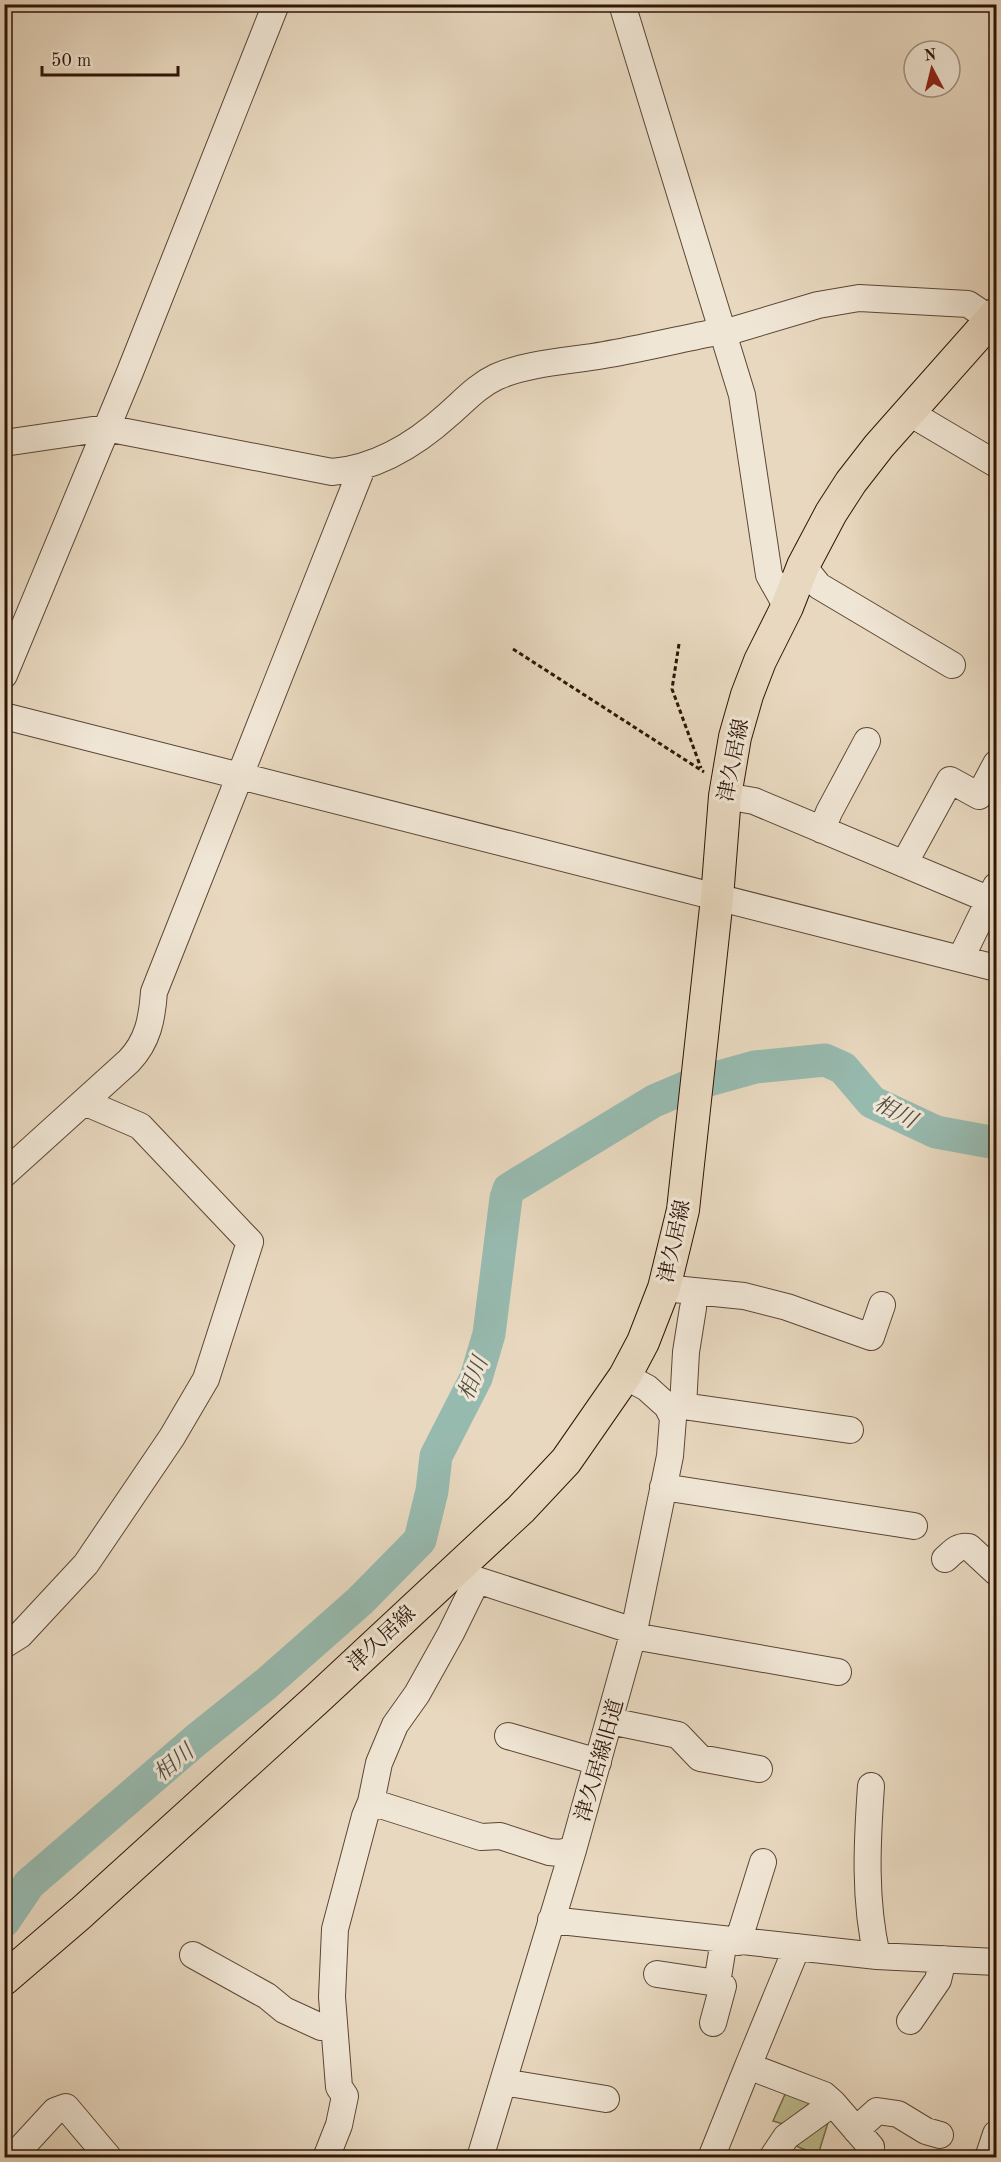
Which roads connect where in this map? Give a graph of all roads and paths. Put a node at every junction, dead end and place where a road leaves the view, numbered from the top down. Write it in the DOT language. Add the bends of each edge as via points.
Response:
graph roads {
  1 [pos="276,4"];
  2 [pos="622,4"];
  3 [pos="994,317"];
  4 [pos="723,331"];
  5 [pos="908,412"];
  6 [pos="106,428"];
  7 [pos="4,443"];
  8 [pos="996,465"];
  9 [pos="362,468"];
  10 [pos="803,566"];
  11 [pos="787,607"];
  12 [pos="679,644"];
  13 [pos="513,649"];
  14 [pos="952,664"];
  15 [pos="4,675"];
  16 [pos="4,716"];
  17 [pos="867,741"];
  18 [pos="996,764"];
  19 [pos="701,769"];
  20 [pos="240,777"];
  21 [pos="725,796"];
  22 [pos="822,830"];
  23 [pos="904,864"];
  24 [pos="717,898"];
  25 [pos="992,899"];
  26 [pos="961,958"];
  27 [pos="996,968"];
  28 [pos="84,1102"];
  29 [pos="4,1174"];
  30 [pos="664,1288"];
  31 [pos="882,1305"];
  32 [pos="693,1308"];
  33 [pos="625,1377"];
  34 [pos="675,1406"];
  35 [pos="850,1430"];
  36 [pos="663,1487"];
  37 [pos="914,1526"];
  38 [pos="945,1559"];
  39 [pos="470,1571"];
  40 [pos="996,1572"];
  41 [pos="634,1634"];
  42 [pos="4,1645"];
  43 [pos="838,1672"];
  44 [pos="610,1721"];
  45 [pos="508,1736"];
  46 [pos="598,1762"];
  47 [pos="759,1769"];
  48 [pos="871,1786"];
  49 [pos="371,1802"];
  50 [pos="573,1850"];
  51 [pos="763,1862"];
  52 [pos="551,1920"];
  53 [pos="731,1941"];
  54 [pos="797,1947"];
  55 [pos="193,1955"];
  56 [pos="877,1956"];
  57 [pos="943,1959"];
  58 [pos="996,1962"];
  59 [pos="657,1974"];
  60 [pos="4,1979"];
  61 [pos="717,1983"];
  62 [pos="910,2021"];
  63 [pos="714,2023"];
  64 [pos="334,2027"];
  65 [pos="748,2066"];
  66 [pos="503,2082"];
  67 [pos="606,2099"];
  68 [pos="833,2103"];
  69 [pos="856,2130"];
  70 [pos="940,2134"];
  71 [pos="996,2134"];
  72 [pos="4,2157"];
  73 [pos="109,2157"];
  74 [pos="326,2157"];
  75 [pos="480,2157"];
  76 [pos="711,2157"];
  77 [pos="772,2157"];
  78 [pos="867,2157"];
  79 [pos="988,2157"];
  1 -- 6 [label="street"];
  2 -- 4 [label="street"];
  3 -- 4 [label="street" via="968,304 860,298 818,305"];
  3 -- 5 [label="main road, 津久居線"];
  4 -- 9 [label="street" via="496,377 422,438"];
  4 -- 11 [label="street" via="747,416 769,575"];
  5 -- 8 [label="street"];
  5 -- 10 [label="main road, 津久居線" via="851,482"];
  6 -- 7 [label="street"];
  6 -- 9 [label="street" via="332,472"];
  6 -- 15 [label="street"];
  9 -- 20 [label="street"];
  10 -- 11 [label="main road, 津久居線"];
  10 -- 14 [label="street" via="819,586"];
  11 -- 21 [label="main road, 津久居線" via="747,695"];
  12 -- 19 [label="path" via="672,689"];
  13 -- 19 [label="path"];
  16 -- 20 [label="street"];
  17 -- 22 [label="street"];
  18 -- 23 [label="street" via="979,796 950,780"];
  19 -- 21 [label="path"];
  20 -- 24 [label="street"];
  20 -- 28 [label="street" via="154,992 147,1035 139,1050"];
  21 -- 22 [label="street" via="754,801"];
  21 -- 24 [label="main road, 津久居線"];
  22 -- 23 [label="street"];
  23 -- 25 [label="street"];
  24 -- 26 [label="street"];
  24 -- 30 [label="main road, 津久居線" via="682,1210"];
  25 -- 26 [label="street"];
  26 -- 27 [label="street"];
  28 -- 29 [label="street"];
  28 -- 42 [label="street" via="140,1126 250,1242 206,1379 172,1437 86,1564 20,1635"];
  30 -- 31 [label="street" via="744,1296 787,1306 871,1336"];
  30 -- 33 [label="main road, 津久居線"];
  32 -- 34 [label="street, 津久居線旧道"];
  33 -- 34 [label="street"];
  33 -- 39 [label="main road, 津久居線" via="566,1461"];
  34 -- 35 [label="street"];
  34 -- 36 [label="street, 津久居線旧道"];
  36 -- 37 [label="street"];
  36 -- 41 [label="street, 津久居線旧道"];
  38 -- 40 [label="street" via="956,1549 969,1547"];
  39 -- 41 [label="street"];
  39 -- 49 [label="street" via="451,1633 395,1725 379,1762"];
  39 -- 60 [label="main road, 津久居線" via="318,1698"];
  41 -- 43 [label="street"];
  41 -- 44 [label="street, 津久居線旧道"];
  44 -- 46 [label="street, 津久居線旧道"];
  44 -- 47 [label="street" via="678,1735 700,1758"];
  45 -- 46 [label="street"];
  46 -- 50 [label="street, 津久居線旧道"];
  48 -- 56 [label="street" via="867,1855"];
  49 -- 50 [label="street" via="481,1837 500,1836 549,1852"];
  49 -- 64 [label="street" via="335,1929"];
  50 -- 52 [label="street, 津久居線旧道"];
  51 -- 53 [label="street"];
  52 -- 53 [label="street"];
  52 -- 66 [label="street, 津久居線旧道"];
  53 -- 54 [label="street"];
  53 -- 61 [label="street"];
  54 -- 56 [label="street"];
  54 -- 65 [label="street"];
  55 -- 64 [label="street" via="267,1996 284,2010 321,2027"];
  56 -- 57 [label="street"];
  57 -- 58 [label="street"];
  57 -- 62 [label="street" via="938,1980"];
  59 -- 61 [label="street"];
  61 -- 63 [label="street" via="723,1986"];
  64 -- 74 [label="street" via="339,2087 345,2096"];
  65 -- 68 [label="street" via="824,2095"];
  65 -- 76 [label="street"];
  66 -- 67 [label="street"];
  66 -- 75 [label="street, 津久居線旧道"];
  68 -- 69 [label="street"];
  68 -- 77 [label="street" via="786,2137"];
  69 -- 70 [label="street" via="877,2111 898,2114 926,2131"];
  69 -- 78 [label="street" via="871,2147"];
  71 -- 79 [label="street"];
  72 -- 73 [label="street" via="20,2149 55,2111 66,2108"];
}
